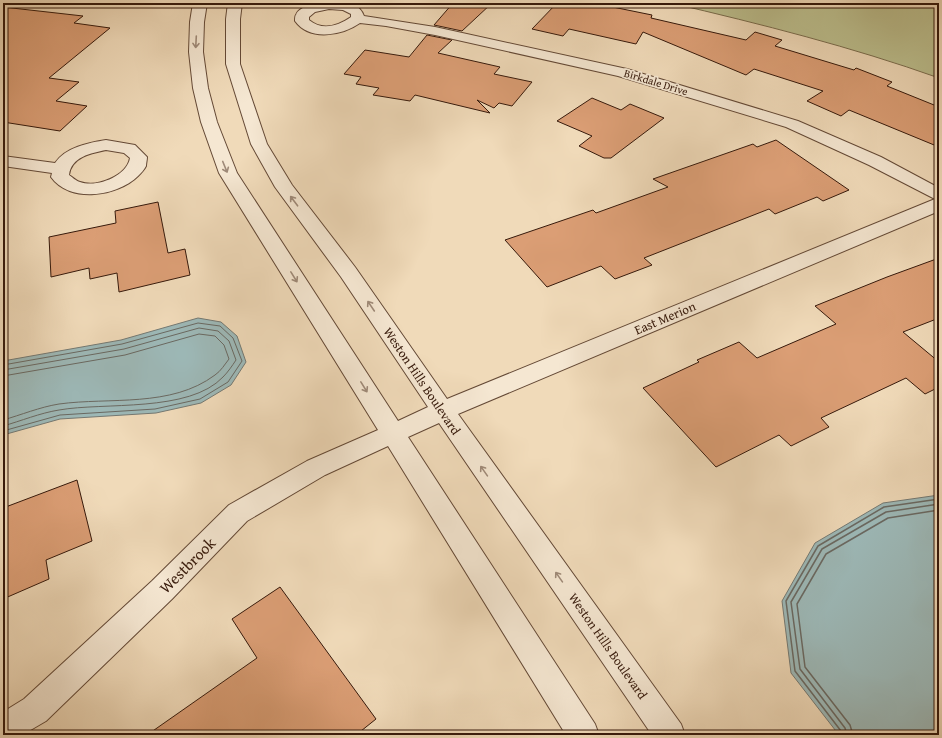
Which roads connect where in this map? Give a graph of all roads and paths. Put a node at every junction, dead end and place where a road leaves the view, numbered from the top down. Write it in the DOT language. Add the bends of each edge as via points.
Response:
graph roads {
  1 [pos="200,3"];
  2 [pos="235,3"];
  3 [pos="357,19"];
  4 [pos="3,161"];
  5 [pos="60,169"];
  6 [pos="939,195"];
  7 [pos="939,204"];
  8 [pos="442,410"];
  9 [pos="392,432"];
  10 [pos="3,729"];
  11 [pos="584,735"];
  12 [pos="670,735"];
  1 -- 9 [label="street, one-way" via="197,11 195,54 203,105 228,173"];
  8 -- 2 [label="street, Weston Hills Boulevard, one-way" via="348,272 284,187 259,144 233,64"];
  3 -- 6 [label="street, Birkdale Drive" via="435,31 629,74 792,124 875,161"];
  4 -- 5 [label="street"];
  7 -- 8 [label="street, East Merion"];
  8 -- 9 [label="street, East Merion"];
  12 -- 8 [label="street, Weston Hills Boulevard, one-way"];
  9 -- 10 [label="street, Westbrook" via="316,468 238,513 162,590 34,710"];
  9 -- 11 [label="street"];
}
